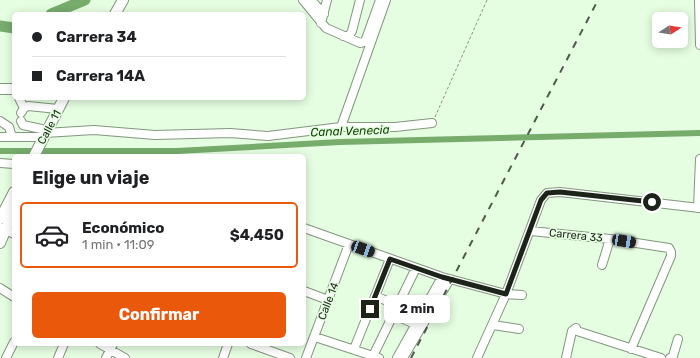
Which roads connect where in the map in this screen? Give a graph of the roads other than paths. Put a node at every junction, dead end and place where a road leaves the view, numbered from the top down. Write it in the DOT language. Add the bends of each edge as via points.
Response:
graph roads {
  1 [pos="123,0"];
  2 [pos="303,0"];
  3 [pos="311,0"];
  4 [pos="327,0"];
  5 [pos="360,0"];
  6 [pos="380,0"];
  7 [pos="386,0"];
  8 [pos="699,0"];
  9 [pos="116,12"];
  10 [pos="324,14"];
  11 [pos="321,23"];
  12 [pos="343,36"];
  13 [pos="700,45"];
  14 [pos="0,89"];
  15 [pos="12,89"];
  16 [pos="20,100"];
  17 [pos="63,100"];
  18 [pos="58,109"];
  19 [pos="0,121"];
  20 [pos="21,121"];
  21 [pos="432,123"];
  22 [pos="341,127"];
  23 [pos="45,134"];
  24 [pos="0,137"];
  25 [pos="12,137"];
  26 [pos="35,154"];
  27 [pos="700,159"];
  28 [pos="0,164"];
  29 [pos="12,164"];
  30 [pos="12,196"];
  31 [pos="699,208"];
  32 [pos="12,216"];
  33 [pos="0,219"];
  34 [pos="306,229"];
  35 [pos="7,230"];
  36 [pos="531,231"];
  37 [pos="610,239"];
  38 [pos="0,243"];
  39 [pos="349,244"];
  40 [pos="390,259"];
  41 [pos="602,265"];
  42 [pos="416,268"];
  43 [pos="446,278"];
  44 [pos="0,288"];
  45 [pos="306,292"];
  46 [pos="506,294"];
  47 [pos="522,295"];
  48 [pos="12,296"];
  49 [pos="375,296"];
  50 [pos="328,300"];
  51 [pos="399,306"];
  52 [pos="394,315"];
  53 [pos="415,324"];
  54 [pos="493,326"];
  55 [pos="519,329"];
  56 [pos="315,337"];
  57 [pos="678,340"];
  58 [pos="12,346"];
  59 [pos="63,346"];
  60 [pos="227,346"];
  61 [pos="257,346"];
  62 [pos="111,347"];
  63 [pos="354,349"];
  64 [pos="631,349"];
  65 [pos="376,357"];
  66 [pos="6,358"];
  67 [pos="58,358"];
  68 [pos="106,358"];
  69 [pos="125,358"];
  70 [pos="223,358"];
  71 [pos="290,358"];
  72 [pos="306,358"];
  73 [pos="397,358"];
  74 [pos="403,358"];
  75 [pos="477,358"];
  76 [pos="566,358"];
  77 [pos="661,358"];
  78 [pos="670,358"];
  1 -- 9 [label="main road"];
  2 -- 11 [label="street"];
  3 -- 10 [label="street"];
  4 -- 10 [label="street"];
  5 -- 12 [label="street" via="352,31 349,36"];
  6 -- 12 [label="street" via="364,42 360,43"];
  7 -- 22 [label="street"];
  8 -- 13 [label="street"];
  10 -- 11 [label="street"];
  11 -- 12 [label="street"];
  14 -- 15 [label="main road"];
  16 -- 18 [label="street" via="23,110 28,106"];
  17 -- 18 [label="main road, Calle 11"];
  18 -- 23 [label="main road, Calle 11"];
  19 -- 25 [label="street" via="9,127"];
  20 -- 23 [label="street" via="23,125"];
  21 -- 22 [label="street" via="395,127"];
  22 -- 23 [label="street" via="268,136 230,132 155,135 94,130"];
  23 -- 25 [label="street"];
  23 -- 26 [label="main road, Calle 11"];
  24 -- 25 [label="street"];
  27 -- 31 [label="street"];
  28 -- 29 [label="street"];
  30 -- 33 [label="main road"];
  31 -- 36 [label="street" via="560,192 547,193 541,200"];
  32 -- 35 [label="main road"];
  34 -- 39 [label="street"];
  35 -- 38 [label="main road"];
  36 -- 37 [label="street, Carrera 33"];
  36 -- 46 [label="street"];
  37 -- 41 [label="street"];
  37 -- 64 [label="street, Carrera 33" via="669,248 672,252"];
  39 -- 40 [label="street"];
  39 -- 50 [label="street, Calle 14"];
  40 -- 42 [label="street"];
  40 -- 49 [label="street"];
  42 -- 43 [label="street"];
  42 -- 51 [label="street"];
  43 -- 46 [label="street"];
  43 -- 53 [label="street"];
  43 -- 74 [label="street"];
  44 -- 48 [label="street"];
  45 -- 50 [label="street"];
  46 -- 47 [label="street"];
  46 -- 54 [label="street"];
  49 -- 51 [label="street"];
  49 -- 63 [label="street"];
  50 -- 56 [label="street, Calle 14"];
  51 -- 52 [label="street"];
  52 -- 53 [label="street"];
  52 -- 65 [label="street"];
  53 -- 73 [label="street"];
  54 -- 55 [label="street"];
  54 -- 75 [label="street"];
  56 -- 63 [label="street"];
  56 -- 72 [label="street, Calle 14"];
  57 -- 78 [label="street"];
  58 -- 66 [label="street"];
  59 -- 67 [label="street"];
  60 -- 70 [label="street"];
  61 -- 71 [label="street"];
  62 -- 68 [label="street"];
  62 -- 69 [label="street"];
  63 -- 65 [label="street"];
  64 -- 76 [label="street" via="577,331 576,328 572,331"];
  64 -- 77 [label="street"];
}
